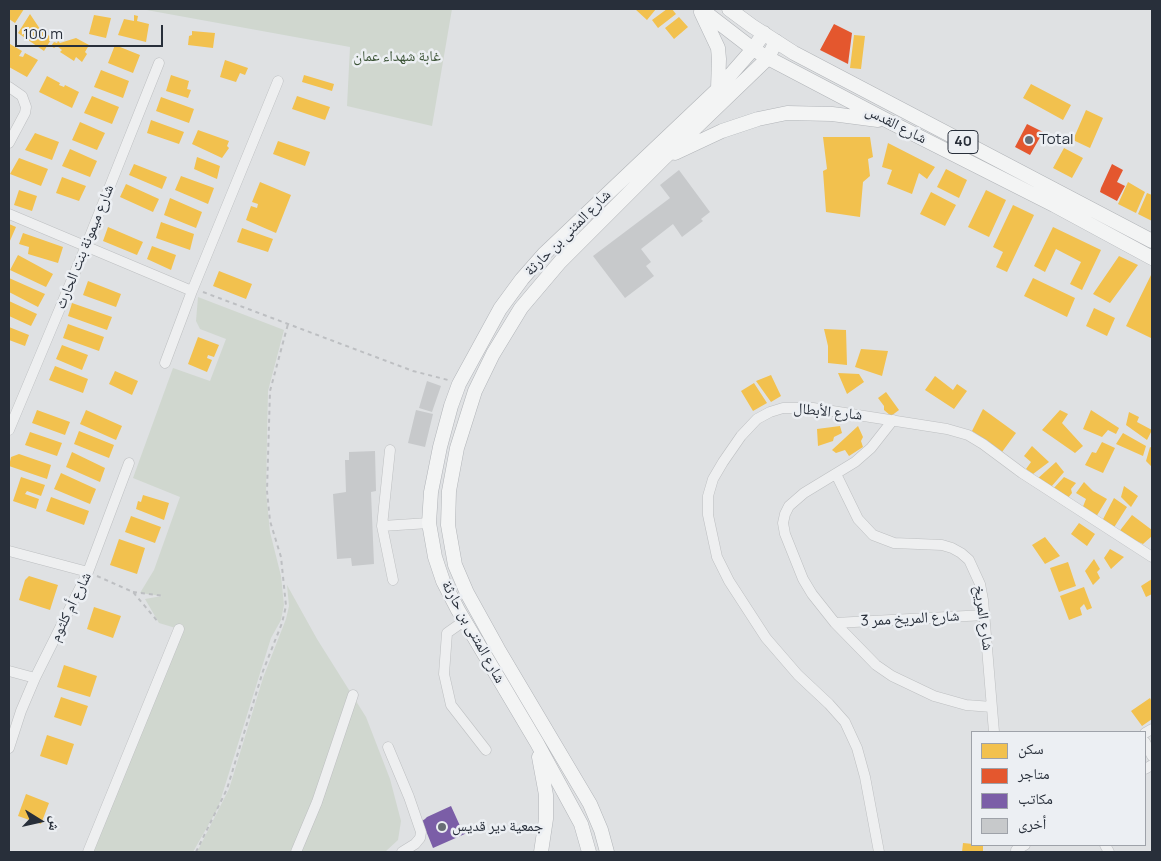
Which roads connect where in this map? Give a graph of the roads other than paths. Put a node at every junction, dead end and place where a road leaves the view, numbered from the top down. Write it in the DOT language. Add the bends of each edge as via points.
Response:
graph roads {
  1 [pos="700,9"];
  2 [pos="729,9"];
  3 [pos="764,33"];
  4 [pos="776,41"];
  5 [pos="753,49"];
  6 [pos="768,58"];
  7 [pos="158,63"];
  8 [pos="278,81"];
  9 [pos="9,87"];
  10 [pos="718,89"];
  11 [pos="888,121"];
  12 [pos="9,143"];
  13 [pos="663,159"];
  14 [pos="9,214"];
  15 [pos="1152,241"];
  16 [pos="86,246"];
  17 [pos="1152,258"];
  18 [pos="193,290"];
  19 [pos="165,364"];
  20 [pos="893,420"];
  21 [pos="9,430"];
  22 [pos="390,450"];
  23 [pos="129,463"];
  24 [pos="836,474"];
  25 [pos="429,523"];
  26 [pos="382,526"];
  27 [pos="9,551"];
  28 [pos="1152,557"];
  29 [pos="88,572"];
  30 [pos="393,580"];
  31 [pos="985,615"];
  32 [pos="464,621"];
  33 [pos="835,623"];
  34 [pos="178,629"];
  35 [pos="9,671"];
  36 [pos="35,678"];
  37 [pos="353,696"];
  38 [pos="992,707"];
  39 [pos="994,731"];
  40 [pos="537,744"];
  41 [pos="1146,744"];
  42 [pos="388,747"];
  43 [pos="9,748"];
  44 [pos="486,750"];
  45 [pos="1152,756"];
  46 [pos="88,852"];
  47 [pos="296,852"];
  48 [pos="402,852"];
  49 [pos="541,852"];
  50 [pos="589,852"];
  51 [pos="607,852"];
  52 [pos="879,852"];
  1 -- 5 [label="highway, شارع القدس / 40"];
  1 -- 10 [label="highway" via="718,48"];
  2 -- 3 [label="highway, شارع القدس / 40"];
  3 -- 4 [label="highway, شارع القدس / 40"];
  3 -- 5 [label="highway, شارع المثنى بن حارثة"];
  4 -- 6 [label="highway, شارع المثنى بن حارثة"];
  4 -- 15 [label="highway, شارع القدس / 40"];
  5 -- 6 [label="highway, شارع القدس / 40"];
  5 -- 10 [label="highway, شارع المثنى بن حارثة"];
  6 -- 11 [label="highway, شارع القدس / 40"];
  6 -- 13 [label="highway, شارع المثنى بن حارثة"];
  7 -- 16 [label="street, شارع ميمونة بنت الحارث"];
  8 -- 18 [label="street"];
  9 -- 12 [label="street" via="22,96 26,107"];
  10 -- 25 [label="highway, شارع المثنى بن حارثة" via="544,254 500,309 450,406 431,492"];
  11 -- 13 [label="highway" via="832,114 787,113 722,131"];
  11 -- 17 [label="highway, شارع القدس / 40" via="1046,200"];
  13 -- 51 [label="highway, شارع المثنى بن حارثة" via="560,262 521,308 475,391 457,448 449,491 448,524 455,565 467,593 590,804"];
  14 -- 16 [label="street"];
  16 -- 18 [label="street"];
  16 -- 21 [label="street, شارع ميمونة بنت الحارث"];
  18 -- 19 [label="street"];
  20 -- 24 [label="street" via="871,448"];
  20 -- 28 [label="street, شارع الأبطال" via="968,435"];
  20 -- 52 [label="street, شارع الأبطال" via="813,408 783,408 770,412 757,419 741,436 722,462 708,496 708,515 717,557 729,582 766,638 837,713 851,734 865,778"];
  22 -- 26 [label="street"];
  23 -- 29 [label="street, شارع أم كلثوم"];
  24 -- 31 [label="street, شارع المريخ" via="858,519 873,535 894,542 952,548 969,560 980,584"];
  24 -- 33 [label="street" via="797,498 784,514 783,523 803,579"];
  25 -- 26 [label="street"];
  25 -- 32 [label="highway, شارع المثنى بن حارثة" via="443,581"];
  26 -- 30 [label="street"];
  27 -- 29 [label="street"];
  29 -- 36 [label="street, شارع أم كلثوم"];
  31 -- 33 [label="street, شارع المريخ ممر 3"];
  31 -- 38 [label="street, شارع المريخ"];
  32 -- 40 [label="highway, شارع المثنى بن حارثة"];
  32 -- 44 [label="street" via="447,633 444,674 451,705"];
  33 -- 38 [label="street" via="876,665 917,689 966,705"];
  34 -- 46 [label="street"];
  35 -- 36 [label="street"];
  36 -- 43 [label="street, شارع أم كلثوم"];
  37 -- 47 [label="street" via="317,802"];
  38 -- 39 [label="street, شارع المريخ"];
  40 -- 49 [label="highway" via="546,795"];
  40 -- 50 [label="highway, شارع المثنى بن حارثة" via="581,824"];
  41 -- 45 [label="street"];
  42 -- 48 [label="street" via="421,832 415,844"];
}
